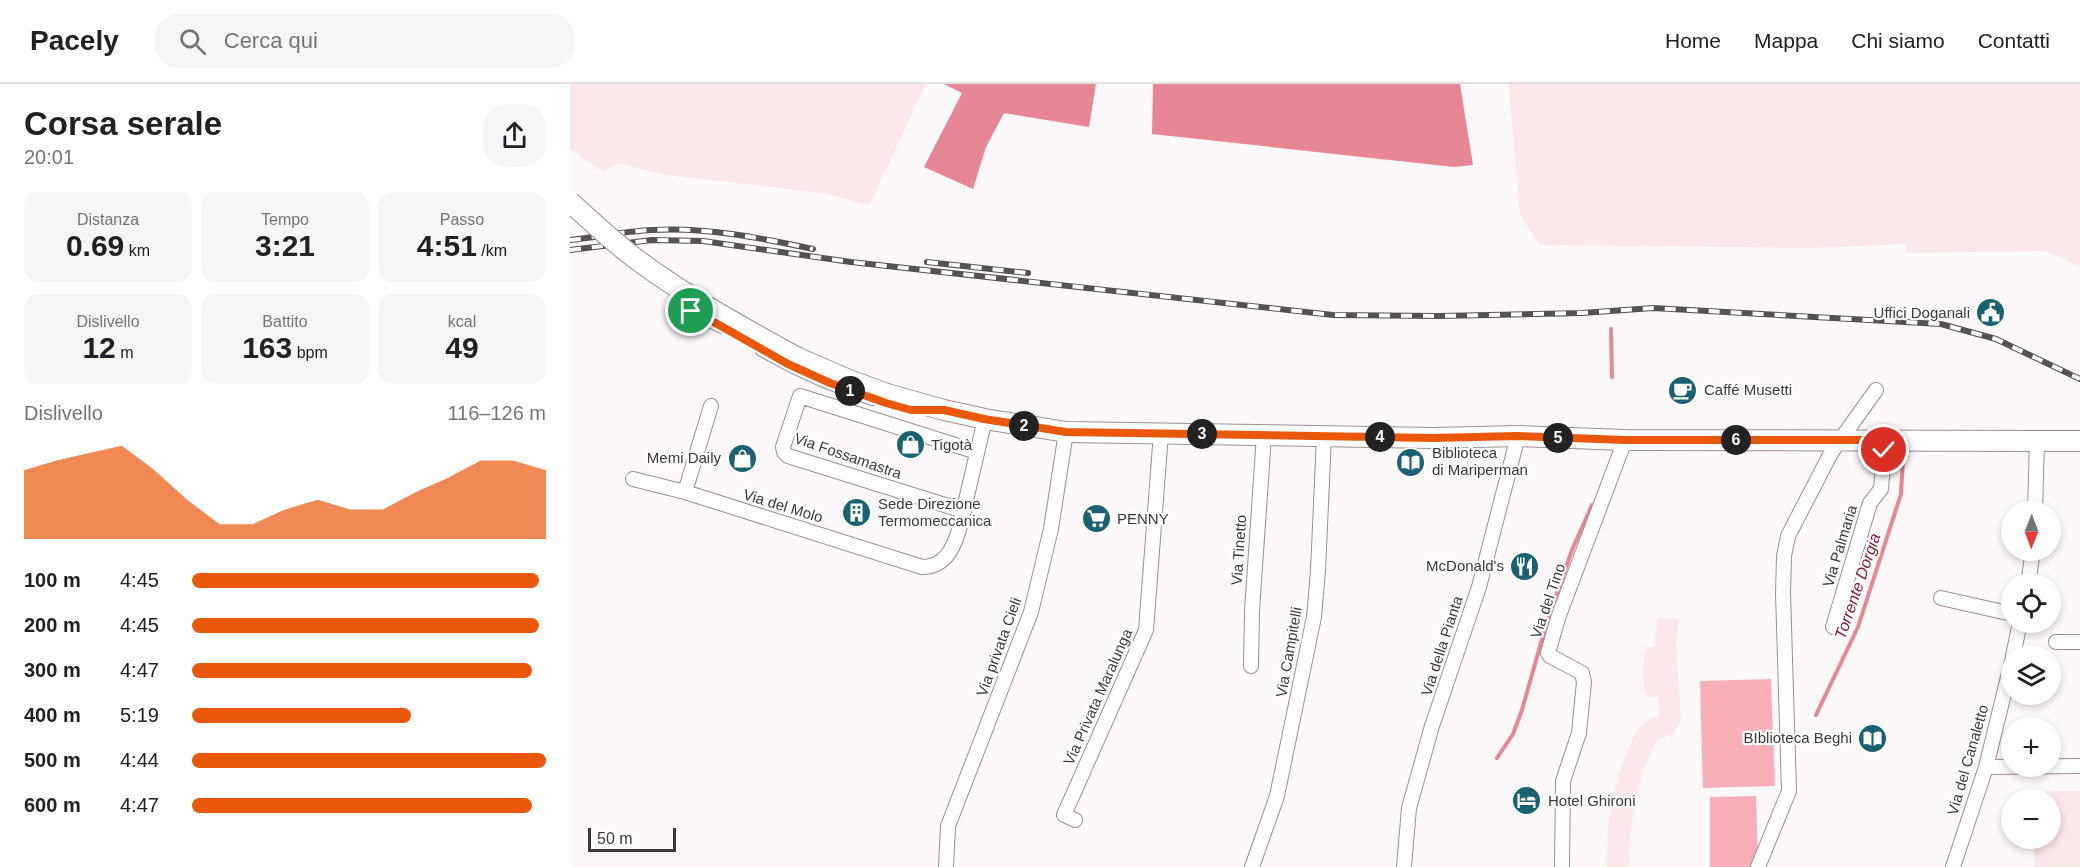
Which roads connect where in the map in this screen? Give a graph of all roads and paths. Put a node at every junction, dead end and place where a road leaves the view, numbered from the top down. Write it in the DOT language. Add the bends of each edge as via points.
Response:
graph roads {
  1 [pos="570,202"];
  2 [pos="691,311"];
  3 [pos="1876,390"];
  4 [pos="711,406"];
  5 [pos="944,410"];
  6 [pos="984,419"];
  7 [pos="1066,432"];
  8 [pos="1161,433"];
  9 [pos="1264,435"];
  10 [pos="1324,436"];
  11 [pos="1518,436"];
  12 [pos="1625,440"];
  13 [pos="1841,440"];
  14 [pos="1885,440"];
  15 [pos="2037,440"];
  16 [pos="2080,441"];
  17 [pos="977,452"];
  18 [pos="633,479"];
  19 [pos="685,492"];
  20 [pos="2035,501"];
  21 [pos="964,511"];
  22 [pos="1941,598"];
  23 [pos="2001,612"];
  24 [pos="1833,627"];
  25 [pos="2056,642"];
  26 [pos="2080,642"];
  27 [pos="1251,666"];
  28 [pos="2001,705"];
  29 [pos="2080,766"];
  30 [pos="1986,767"];
  31 [pos="1075,820"];
  32 [pos="946,867"];
  33 [pos="1251,867"];
  34 [pos="1404,867"];
  35 [pos="1562,867"];
  36 [pos="1758,867"];
  37 [pos="1953,867"];
  1 -- 5 [label="main road, bridge" via="628,252 715,312 798,358 849,380"];
  2 -- 5 [label="street" via="830,383 911,410"];
  3 -- 13 [label="street"];
  4 -- 19 [label="street"];
  5 -- 6 [label="main road"];
  6 -- 7 [label="main road"];
  6 -- 17 [label="street"];
  7 -- 8 [label="main road"];
  7 -- 32 [label="street, Via privata Cieli" via="1051,529 1031,612 948,826"];
  8 -- 9 [label="main road"];
  8 -- 31 [label="street, Via Privata Maralunga" via="1146,630 1064,815"];
  9 -- 10 [label="main road"];
  9 -- 27 [label="street, Via Tinetto"];
  10 -- 11 [label="main road"];
  10 -- 33 [label="street, Via Campitelli" via="1314,617 1277,796"];
  11 -- 12 [label="main road"];
  11 -- 34 [label="street, Via della Pianta" via="1479,587 1409,808"];
  12 -- 13 [label="main road"];
  12 -- 35 [label="street, Via del Tino" via="1548,653 1582,673 1584,682 1579,733 1563,781"];
  13 -- 14 [label="main road"];
  13 -- 36 [label="street" via="1785,548 1789,791"];
  14 -- 15 [label="main road"];
  14 -- 24 [label="street, Via Palmaria" via="1881,489 1870,503"];
  15 -- 16 [label="main road"];
  15 -- 20 [label="street"];
  17 -- 21 [label="street"];
  17 -- 21 [label="street, Via Fossamastra" via="800,396 783,447 788,456"];
  18 -- 19 [label="street, Via del Molo"];
  19 -- 21 [label="street, Via del Molo" via="922,567 935,565 949,554"];
  22 -- 23 [label="street"];
  25 -- 26 [label="street"];
  28 -- 30 [label="street, Via del Canaletto"];
  29 -- 30 [label="street"];
  30 -- 37 [label="street, Via del Canaletto"];
}
